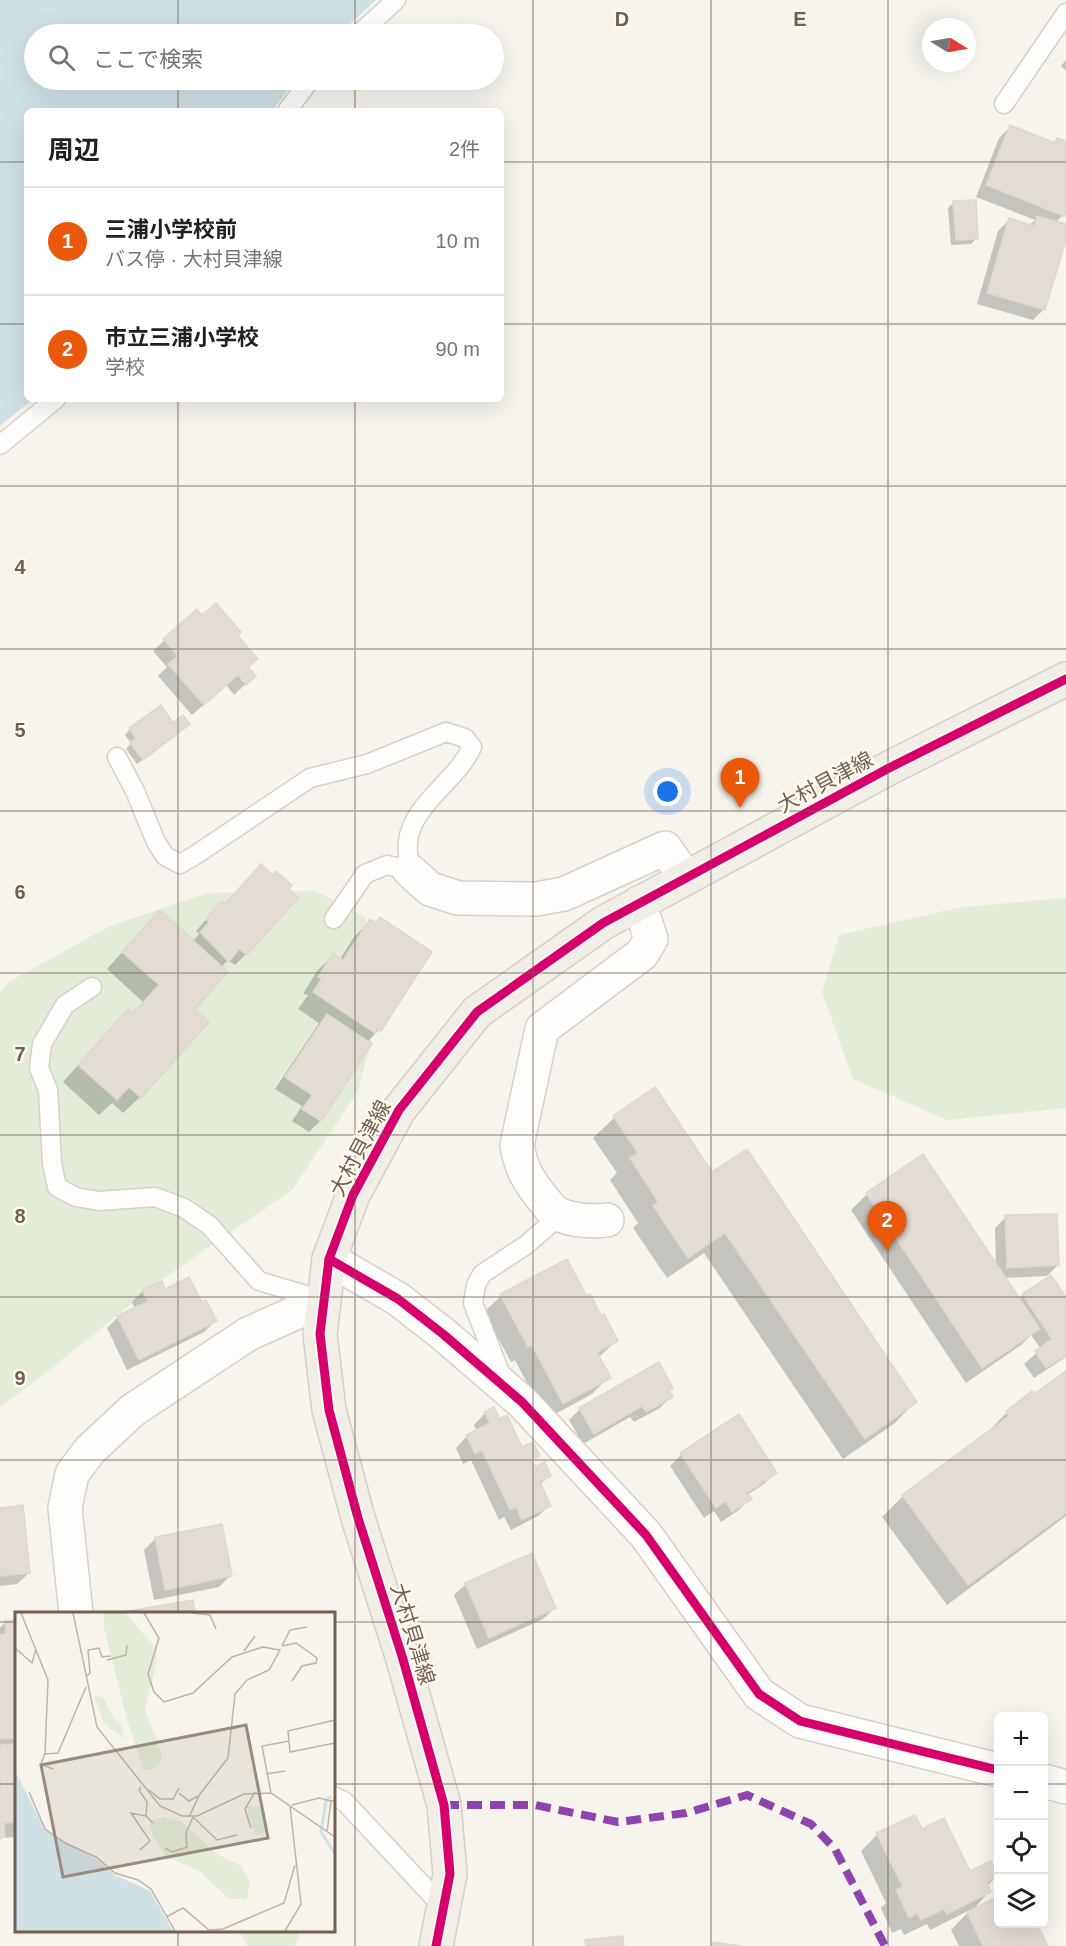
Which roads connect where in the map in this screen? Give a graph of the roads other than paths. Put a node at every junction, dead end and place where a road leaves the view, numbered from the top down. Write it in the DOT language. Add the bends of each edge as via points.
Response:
graph roads {
  1 [pos="396,0"];
  2 [pos="1066,13"];
  3 [pos="370,24"];
  4 [pos="303,90"];
  5 [pos="1004,105"];
  6 [pos="289,108"];
  7 [pos="52,402"];
  8 [pos="0,445"];
  9 [pos="1066,679"];
  10 [pos="117,757"];
  11 [pos="409,870"];
  12 [pos="686,878"];
  13 [pos="639,903"];
  14 [pos="334,919"];
  15 [pos="92,987"];
  16 [pos="562,1214"];
  17 [pos="607,1220"];
  18 [pos="329,1259"];
  19 [pos="324,1300"];
  20 [pos="505,1388"];
  21 [pos="76,1612"];
  22 [pos="994,1769"];
  23 [pos="1048,1782"];
  24 [pos="1066,1787"];
  25 [pos="334,1796"];
  26 [pos="443,1907"];
  27 [pos="436,1946"];
  1 -- 3 [label="lane"];
  2 -- 5 [label="lane"];
  4 -- 6 [label="lane"];
  7 -- 8 [label="lane"];
  9 -- 12 [label="main road, 大村貝津線" via="889,768"];
  10 -- 11 [label="lane" via="156,842 165,856 180,864 310,778 367,764 446,732 465,738 472,747 466,760 419,812 408,840"];
  11 -- 12 [label="street" via="430,889 458,898 536,898 564,894 665,848"];
  11 -- 14 [label="lane" via="387,865 365,874"];
  12 -- 13 [label="main road, 大村貝津線"];
  13 -- 16 [label="street" via="651,939 642,954 542,1029 517,1145 527,1179 553,1211"];
  13 -- 18 [label="main road, 大村貝津線" via="603,923 477,1012 399,1110 353,1195"];
  15 -- 19 [label="lane" via="65,1005 42,1044 39,1068 48,1090 57,1187 76,1197 99,1201 155,1197 184,1208 209,1226 259,1281"];
  16 -- 17 [label="street" via="591,1222"];
  16 -- 20 [label="lane" via="526,1245 482,1274 476,1285 473,1303"];
  18 -- 19 [label="main road, 大村貝津線"];
  18 -- 20 [label="street" via="398,1299"];
  19 -- 21 [label="street" via="248,1335 133,1410 90,1450 72,1474 65,1508"];
  19 -- 26 [label="main road, 大村貝津線" via="320,1334 329,1410 444,1805 450,1874"];
  20 -- 22 [label="street" via="646,1535 759,1694 800,1720"];
  23 -- 24 [label="street"];
  25 -- 26 [label="lane" via="344,1801"];
  26 -- 27 [label="main road, 大村貝津線"];
}
